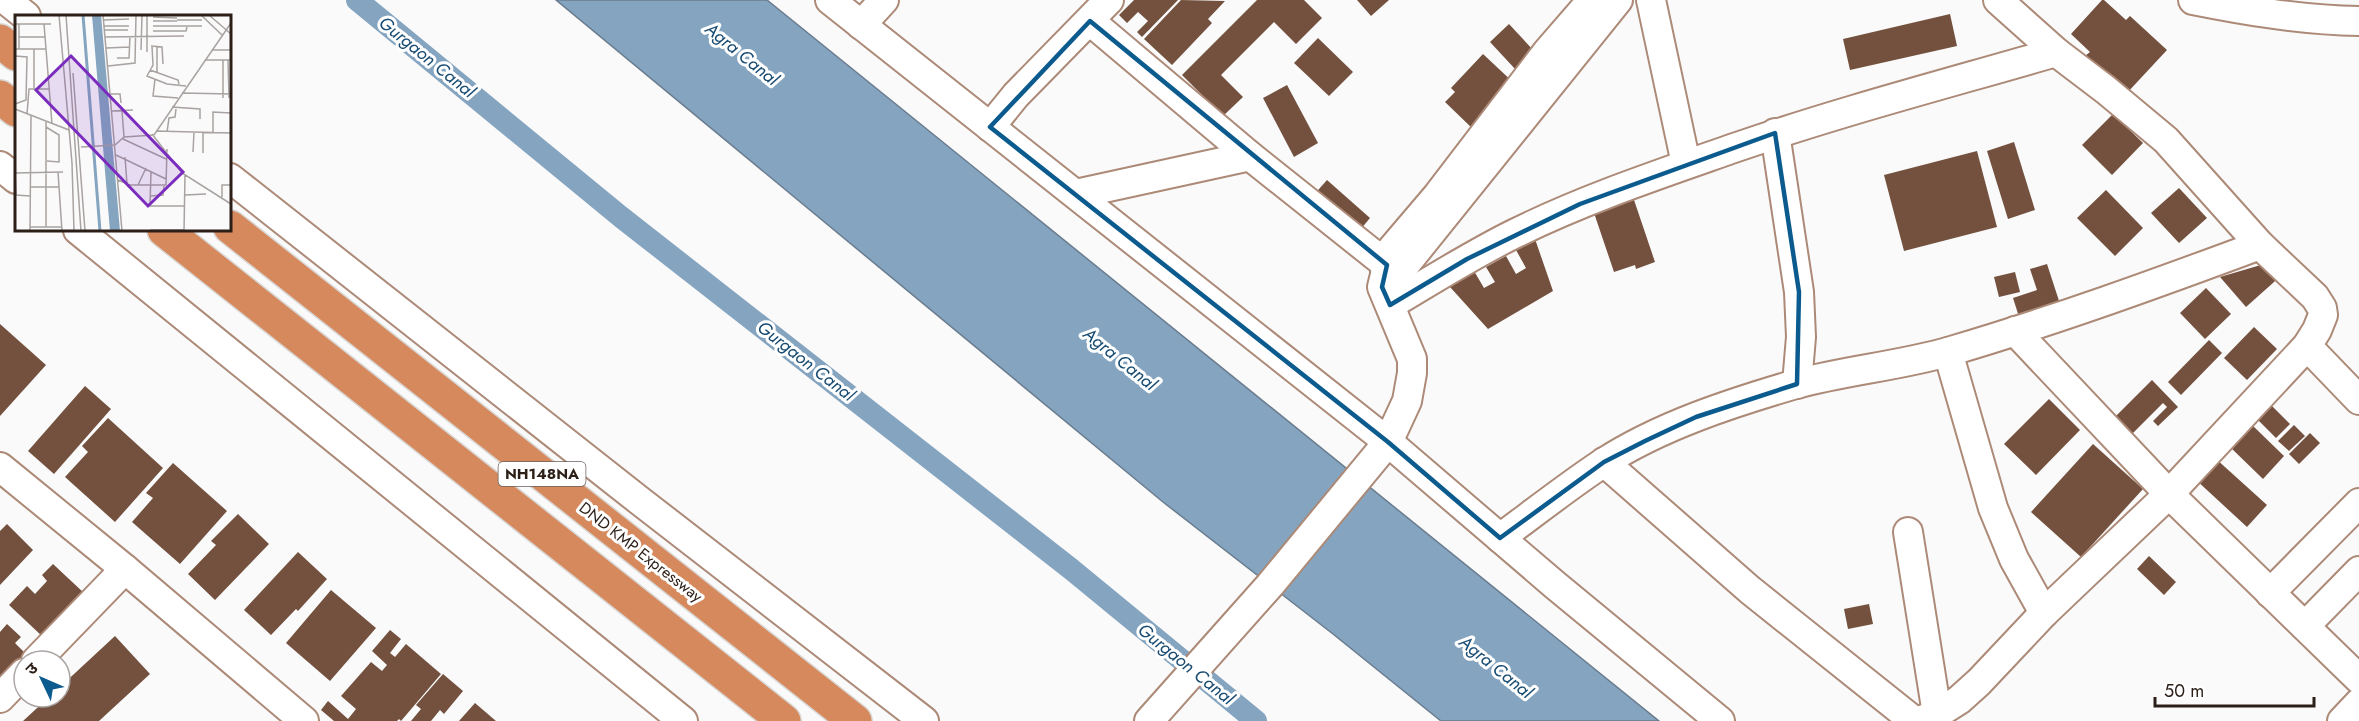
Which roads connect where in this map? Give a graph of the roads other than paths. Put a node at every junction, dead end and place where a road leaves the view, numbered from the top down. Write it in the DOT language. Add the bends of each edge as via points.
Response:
graph roads {
  1 [pos="6,0"];
  2 [pos="830,0"];
  3 [pos="884,0"];
  4 [pos="1109,0"];
  5 [pos="1592,0"];
  6 [pos="1618,0"];
  7 [pos="1651,0"];
  8 [pos="1998,0"];
  9 [pos="2193,0"];
  10 [pos="2284,0"];
  11 [pos="2359,5"];
  12 [pos="25,15"];
  13 [pos="1090,21"];
  14 [pos="2359,21"];
  15 [pos="861,25"];
  16 [pos="0,41"];
  17 [pos="2056,52"];
  18 [pos="15,53"];
  19 [pos="0,97"];
  20 [pos="15,109"];
  21 [pos="990,127"];
  22 [pos="1775,133"];
  23 [pos="1250,156"];
  24 [pos="1686,164"];
  25 [pos="0,166"];
  26 [pos="15,178"];
  27 [pos="231,179"];
  28 [pos="1076,194"];
  29 [pos="231,228"];
  30 [pos="79,231"];
  31 [pos="165,231"];
  32 [pos="2260,245"];
  33 [pos="1386,269"];
  34 [pos="1390,305"];
  35 [pos="2015,331"];
  36 [pos="2307,346"];
  37 [pos="1948,352"];
  38 [pos="1797,384"];
  39 [pos="2359,400"];
  40 [pos="1388,442"];
  41 [pos="1604,462"];
  42 [pos="0,467"];
  43 [pos="2169,494"];
  44 [pos="2359,502"];
  45 [pos="1908,532"];
  46 [pos="1500,538"];
  47 [pos="124,569"];
  48 [pos="2359,571"];
  49 [pos="2270,593"];
  50 [pos="2044,613"];
  51 [pos="2305,626"];
  52 [pos="47,649"];
  53 [pos="2357,672"];
  54 [pos="12,686"];
  55 [pos="0,698"];
  56 [pos="2359,703"];
  57 [pos="1155,715"];
  58 [pos="1923,719"];
  59 [pos="304,721"];
  60 [pos="682,721"];
  61 [pos="784,721"];
  62 [pos="855,721"];
  63 [pos="924,721"];
  64 [pos="1720,721"];
  65 [pos="2342,721"];
  1 -- 12 [label="street"];
  2 -- 15 [label="street"];
  3 -- 15 [label="street"];
  4 -- 13 [label="street"];
  5 -- 33 [label="street" via="1391,250"];
  6 -- 33 [label="street" via="1401,270"];
  7 -- 24 [label="street"];
  8 -- 17 [label="street"];
  9 -- 14 [label="street" via="2306,19"];
  10 -- 11 [label="street"];
  13 -- 21 [label="street" via="1016,94"];
  13 -- 23 [label="street"];
  15 -- 21 [label="street"];
  16 -- 18 [label="highway"];
  17 -- 22 [label="street"];
  17 -- 32 [label="street" via="2166,140"];
  19 -- 20 [label="highway"];
  21 -- 28 [label="street"];
  22 -- 24 [label="street"];
  22 -- 38 [label="street" via="1799,292"];
  23 -- 28 [label="street"];
  23 -- 33 [label="street"];
  24 -- 34 [label="street" via="1516,233"];
  25 -- 26 [label="street"];
  27 -- 63 [label="street"];
  28 -- 40 [label="street"];
  29 -- 62 [label="highway, DND KMP Expressway / NH148NA"];
  30 -- 60 [label="street"];
  31 -- 61 [label="highway, NH148NA"];
  32 -- 35 [label="street"];
  32 -- 36 [label="street" via="2322,308 2321,322"];
  33 -- 34 [label="street" via="1382,287"];
  34 -- 40 [label="street" via="1412,358 1412,372 1407,401"];
  35 -- 37 [label="street"];
  35 -- 43 [label="street"];
  36 -- 39 [label="street"];
  36 -- 43 [label="street"];
  37 -- 38 [label="street"];
  37 -- 50 [label="street" via="1993,508 2014,559"];
  38 -- 41 [label="street" via="1696,417"];
  40 -- 46 [label="street"];
  40 -- 57 [label="street" via="1270,585"];
  41 -- 46 [label="street"];
  41 -- 58 [label="street" via="1750,590"];
  42 -- 47 [label="street"];
  43 -- 49 [label="street"];
  43 -- 50 [label="street"];
  44 -- 49 [label="street"];
  45 -- 58 [label="street"];
  46 -- 64 [label="street"];
  47 -- 52 [label="street"];
  47 -- 59 [label="street"];
  48 -- 51 [label="street"];
  49 -- 51 [label="street"];
  50 -- 58 [label="street" via="1959,700"];
  51 -- 53 [label="street"];
  54 -- 55 [label="street"];
  56 -- 65 [label="street"];
}
